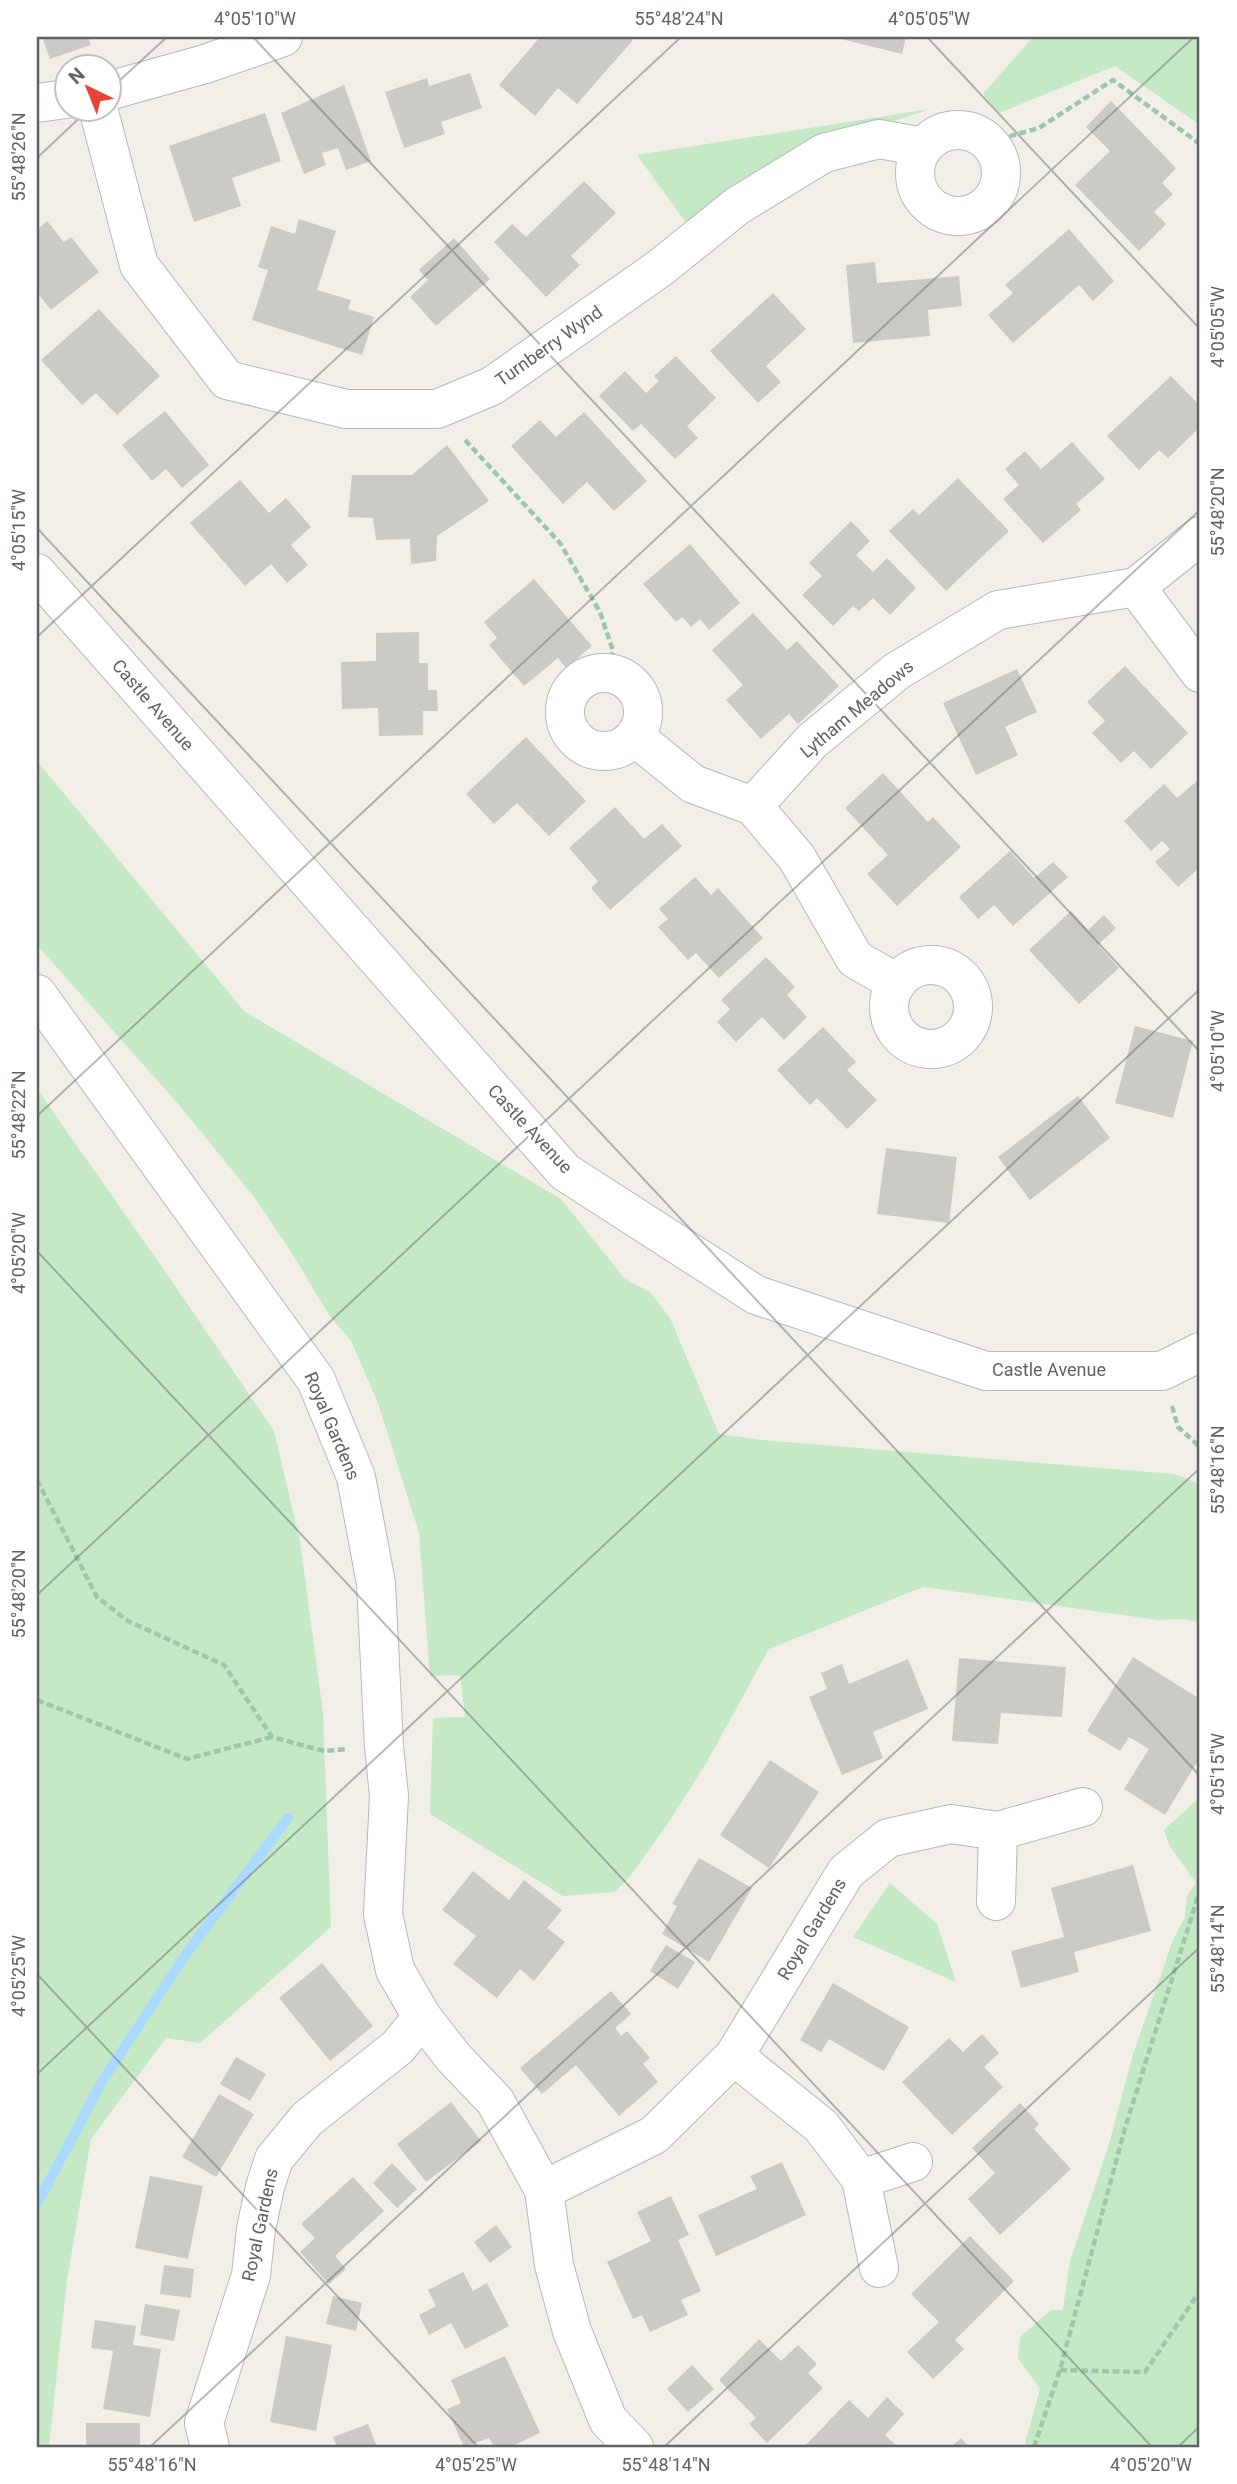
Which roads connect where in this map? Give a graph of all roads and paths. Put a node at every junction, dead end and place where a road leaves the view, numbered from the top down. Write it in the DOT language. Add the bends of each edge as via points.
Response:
graph roads {
  1 [pos="283,37"];
  2 [pos="122,87"];
  3 [pos="102,122"];
  4 [pos="989,142"];
  5 [pos="1200,144"];
  6 [pos="923,147"];
  7 [pos="437,409"];
  8 [pos="1200,536"];
  9 [pos="38,578"];
  10 [pos="1136,587"];
  11 [pos="607,672"];
  12 [pos="1200,673"];
  13 [pos="635,737"];
  14 [pos="753,806"];
  15 [pos="897,983"];
  16 [pos="37,995"];
  17 [pos="1200,1352"];
  18 [pos="1162,1371"];
  19 [pos="1200,1447"];
  20 [pos="37,1480"];
  21 [pos="37,1700"];
  22 [pos="272,1737"];
  23 [pos="384,1746"];
  24 [pos="1083,1807"];
  25 [pos="998,1831"];
  26 [pos="1200,1890"];
  27 [pos="996,1901"];
  28 [pos="422,2017"];
  29 [pos="734,2056"];
  30 [pos="913,2162"];
  31 [pos="861,2179"];
  32 [pos="544,2190"];
  33 [pos="879,2268"];
  34 [pos="1200,2291"];
  35 [pos="1060,2370"];
  36 [pos="210,2447"];
  37 [pos="634,2447"];
  38 [pos="1034,2447"];
  1 -- 2 [label="street"];
  3 -- 7 [label="street, Turnberry Wynd" via="139,265 227,380 346,409"];
  4 -- 5 [label="path" via="1039,128 1113,80"];
  4 -- 6 [label="street" via="962,130 947,131"];
  4 -- 6 [label="street" via="1001,167 996,195 975,213 961,216 934,209 917,188 914,174"];
  6 -- 7 [label="street, Turnberry Wynd" via="879,139 824,153 737,206 660,268 492,386"];
  7 -- 11 [label="path" via="560,543 600,612 613,651"];
  8 -- 10 [label="street, Lytham Meadows"];
  9 -- 18 [label="street, Castle Avenue" via="565,1172 756,1295 986,1371"];
  10 -- 12 [label="street"];
  10 -- 14 [label="street, Lytham Meadows" via="999,610 897,671 813,741"];
  11 -- 13 [label="street" via="629,681 643,701 644,714"];
  11 -- 13 [label="street" via="594,673 574,686 565,708 570,732 578,742 601,751 614,750"];
  13 -- 14 [label="street" via="693,783"];
  14 -- 15 [label="street" via="797,858 855,959"];
  16 -- 23 [label="street, Royal Gardens" via="316,1380 356,1477 376,1583"];
  17 -- 18 [label="street, Castle Avenue"];
  18 -- 19 [label="path" via="1178,1427"];
  20 -- 22 [label="path" via="97,1597 128,1621 225,1665"];
  21 -- 22 [label="path" via="187,1759"];
  22 -- 23 [label="path" via="324,1751"];
  23 -- 28 [label="street, Royal Gardens" via="389,1796 383,1914 395,1969"];
  24 -- 25 [label="street, Royal Gardens"];
  25 -- 27 [label="street"];
  25 -- 29 [label="street, Royal Gardens" via="951,1824 888,1838 846,1872"];
  26 -- 35 [label="path" via="1125,2128"];
  28 -- 32 [label="street, Royal Gardens" via="495,2101"];
  28 -- 36 [label="street, Royal Gardens" via="398,2047 307,2119 274,2159 251,2275 204,2423"];
  29 -- 31 [label="street" via="821,2126"];
  29 -- 32 [label="street, Royal Gardens" via="654,2135"];
  30 -- 31 [label="street"];
  31 -- 33 [label="street"];
  32 -- 37 [label="street, Royal Gardens" via="554,2265 572,2332 608,2420"];
  34 -- 35 [label="path" via="1145,2372"];
  35 -- 38 [label="path"];
}
